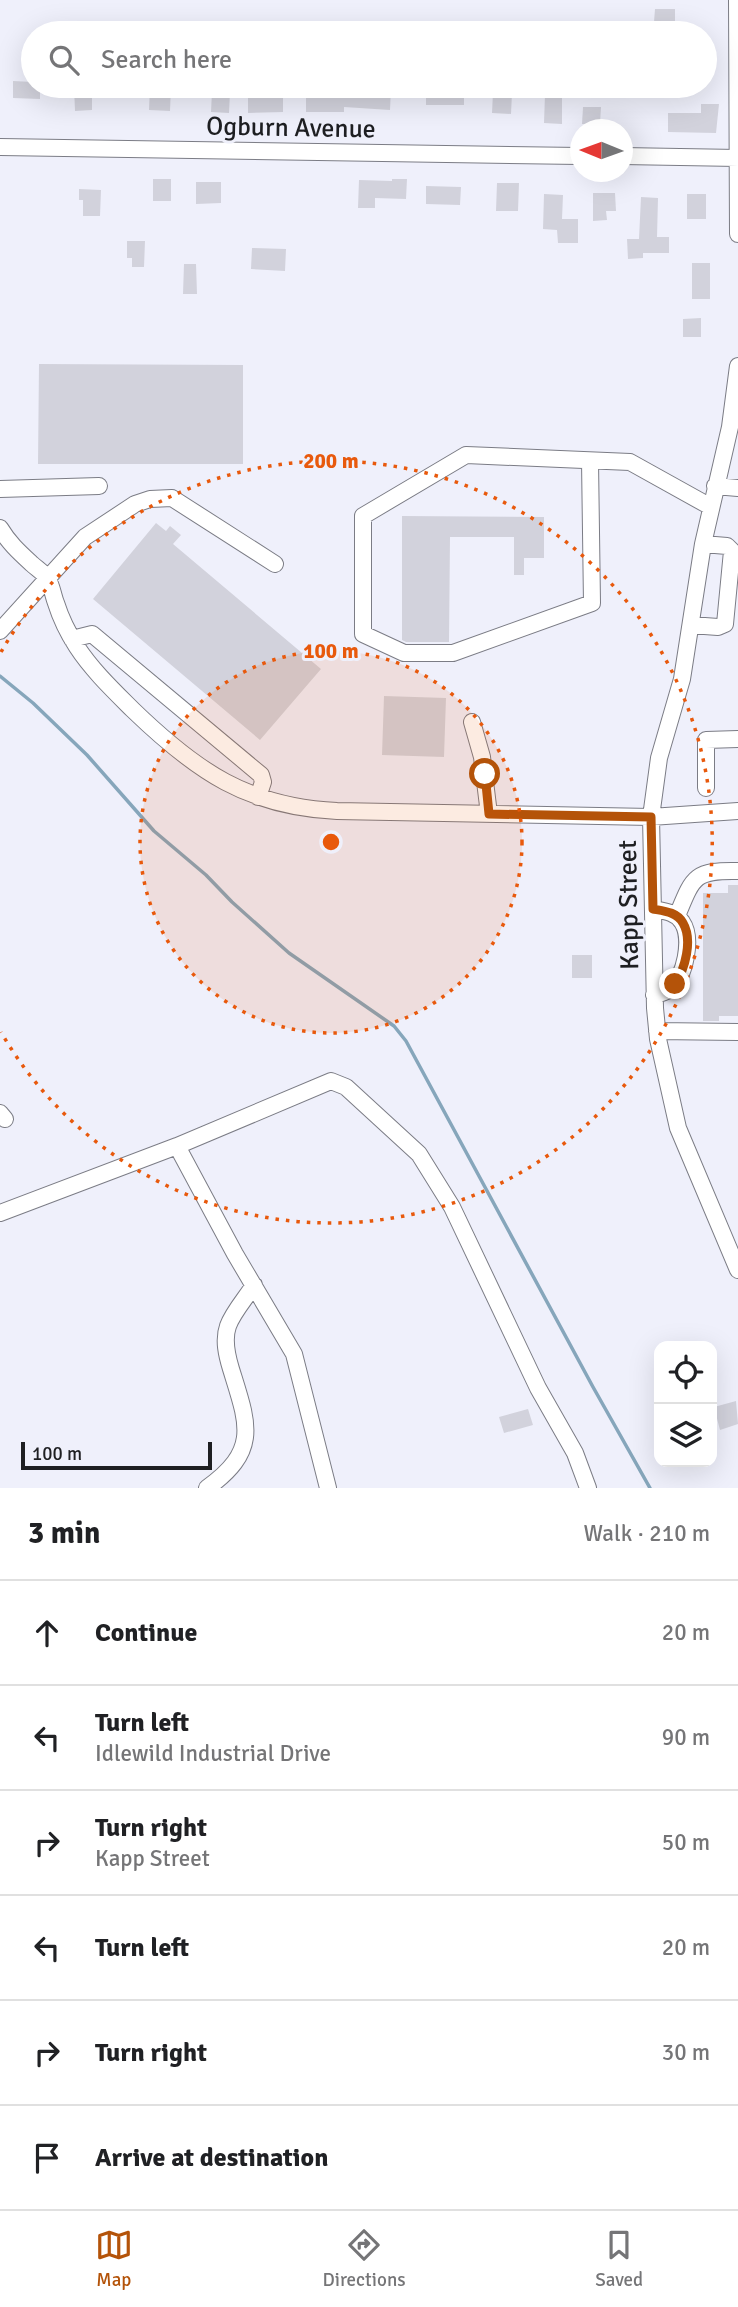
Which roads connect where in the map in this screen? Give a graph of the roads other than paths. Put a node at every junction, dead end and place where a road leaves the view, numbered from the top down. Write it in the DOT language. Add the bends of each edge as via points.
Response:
graph roads {
  1 [pos="737,0"];
  2 [pos="0,147"];
  3 [pos="570,156"];
  4 [pos="633,156"];
  5 [pos="737,158"];
  6 [pos="738,234"];
  7 [pos="738,366"];
  8 [pos="736,403"];
  9 [pos="590,461"];
  10 [pos="99,486"];
  11 [pos="715,486"];
  12 [pos="738,488"];
  13 [pos="0,489"];
  14 [pos="711,506"];
  15 [pos="0,528"];
  16 [pos="703,544"];
  17 [pos="275,564"];
  18 [pos="47,579"];
  19 [pos="691,625"];
  20 [pos="0,631"];
  21 [pos="72,639"];
  22 [pos="472,723"];
  23 [pos="738,739"];
  24 [pos="706,788"];
  25 [pos="258,797"];
  26 [pos="738,811"];
  27 [pos="489,814"];
  28 [pos="651,817"];
  29 [pos="738,871"];
  30 [pos="653,909"];
  31 [pos="677,916"];
  32 [pos="654,995"];
  33 [pos="657,1031"];
  34 [pos="738,1032"];
  35 [pos="177,1146"];
  36 [pos="0,1213"];
  37 [pos="738,1269"];
  38 [pos="254,1285"];
  39 [pos="207,1488"];
  40 [pos="328,1488"];
  41 [pos="588,1488"];
  1 -- 5 [label="street"];
  2 -- 3 [label="street, Ogburn Avenue"];
  4 -- 5 [label="street"];
  5 -- 6 [label="street"];
  7 -- 8 [label="street, Kapp Street"];
  8 -- 11 [label="street, Kapp Street"];
  9 -- 9 [label="street" via="467,455 363,516 363,634 404,653 453,653 592,603"];
  9 -- 14 [label="street" via="630,462"];
  10 -- 13 [label="street"];
  11 -- 12 [label="street"];
  11 -- 14 [label="street, Kapp Street"];
  14 -- 16 [label="street, Kapp Street"];
  15 -- 18 [label="street" via="9,543"];
  16 -- 19 [label="street, Kapp Street"];
  16 -- 19 [label="street" via="732,551 725,624"];
  17 -- 18 [label="street" via="173,498 150,499 85,537"];
  18 -- 20 [label="street"];
  18 -- 21 [label="street"];
  19 -- 28 [label="street, Kapp Street" via="682,679 659,758"];
  21 -- 25 [label="street" via="90,665 160,736 211,774"];
  21 -- 25 [label="street" via="92,634 261,775"];
  22 -- 27 [label="street" via="482,757"];
  23 -- 24 [label="street" via="706,740"];
  25 -- 27 [label="street" via="308,810"];
  26 -- 28 [label="street"];
  27 -- 28 [label="street"];
  28 -- 30 [label="street, Kapp Street"];
  29 -- 31 [label="street" via="705,871 694,880"];
  30 -- 31 [label="street"];
  30 -- 32 [label="street, Kapp Street"];
  31 -- 32 [label="street" via="686,932 685,961 675,984"];
  32 -- 33 [label="street, Kapp Street"];
  33 -- 34 [label="street"];
  33 -- 37 [label="street, Kapp Street" via="678,1128"];
  35 -- 36 [label="street"];
  35 -- 38 [label="street"];
  35 -- 41 [label="street" via="331,1081 346,1087 419,1154 452,1207 538,1388 575,1453"];
  38 -- 39 [label="street" via="228,1327 226,1354 247,1432 242,1453 226,1475"];
  38 -- 40 [label="street" via="294,1354"];
}
